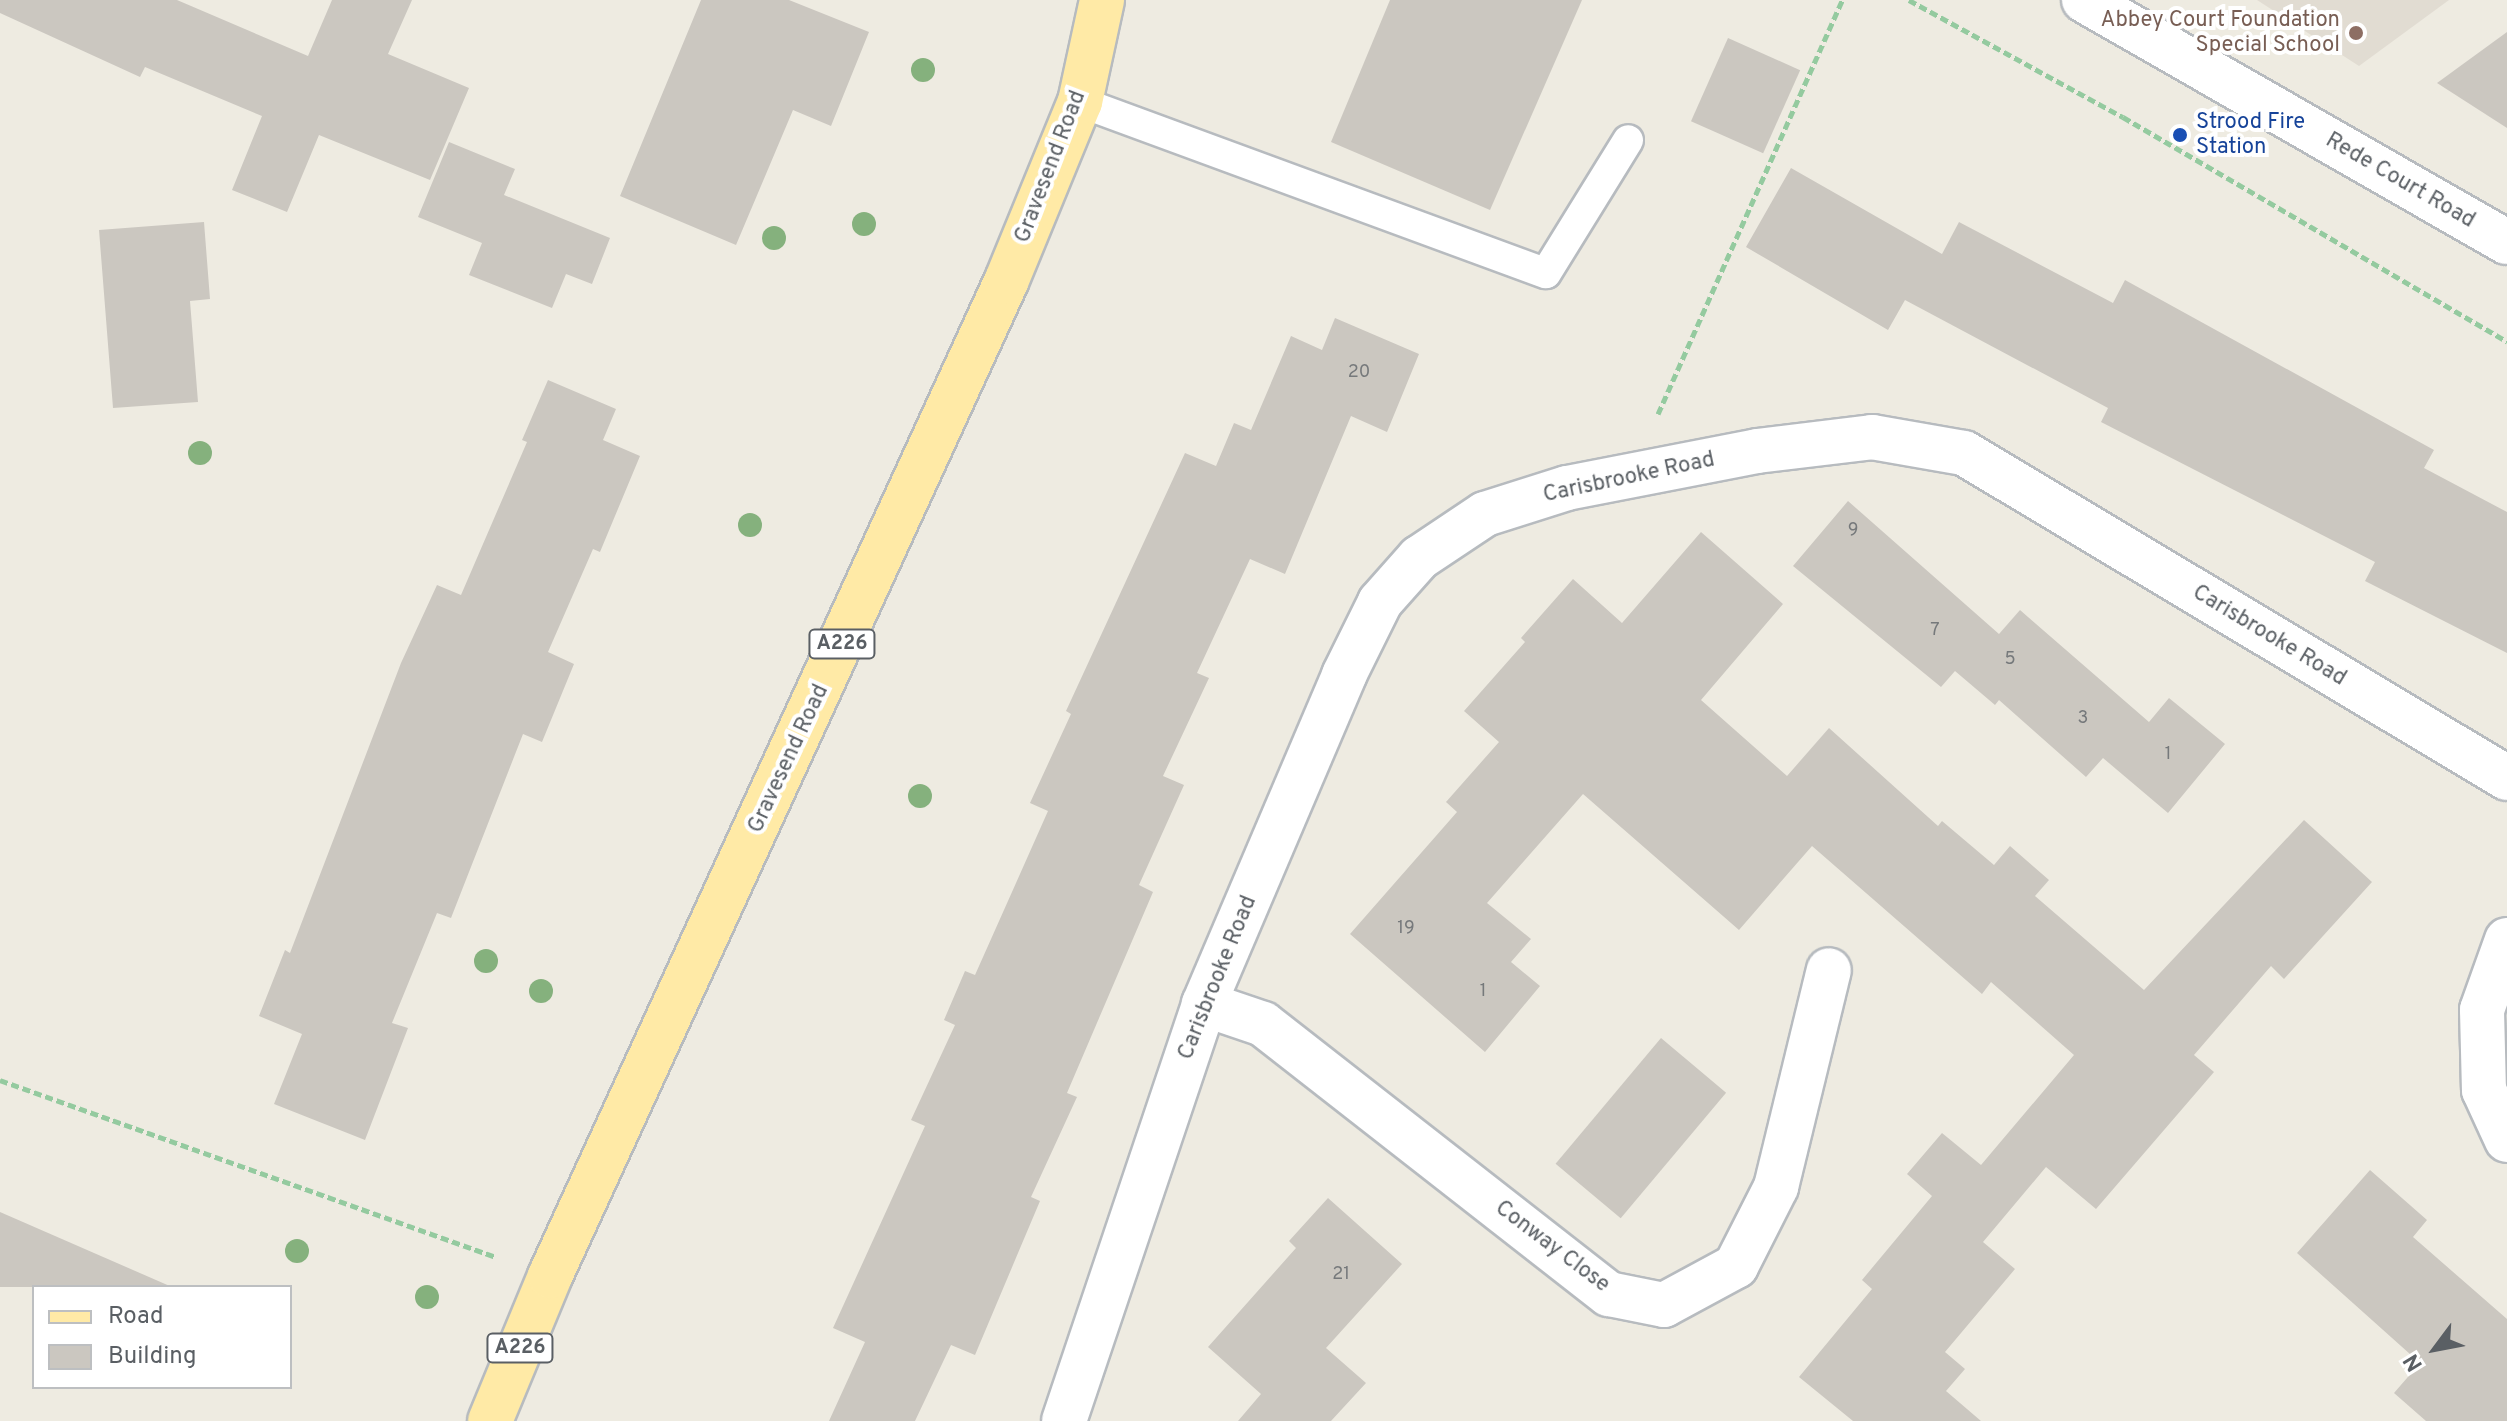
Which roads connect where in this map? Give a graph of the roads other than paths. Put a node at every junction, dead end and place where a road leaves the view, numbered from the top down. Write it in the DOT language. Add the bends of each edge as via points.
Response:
graph roads {
  1 [pos="1102,0"];
  2 [pos="2084,0"];
  3 [pos="1080,102"];
  4 [pos="1628,140"];
  5 [pos="2507,242"];
  6 [pos="2507,778"];
  7 [pos="2507,940"];
  8 [pos="1829,970"];
  9 [pos="1204,1004"];
  10 [pos="2507,1140"];
  11 [pos="490,1421"];
  12 [pos="1064,1421"];
  1 -- 3 [label="main road, Gravesend Road / A226"];
  2 -- 5 [label="street, Rede Court Road"];
  3 -- 4 [label="lane" via="1546,273"];
  3 -- 11 [label="main road, Gravesend Road / A226" via="918,479 550,1276"];
  6 -- 9 [label="street, Carisbrooke Road" via="1964,453 1872,437 1631,473 1485,514 1419,558 1380,602"];
  7 -- 10 [label="street" via="2482,1010 2484,1090"];
  8 -- 9 [label="street, Conway Close" via="1776,1187 1736,1266 1664,1305 1609,1294 1263,1024"];
  9 -- 12 [label="street, Carisbrooke Road"];
}
